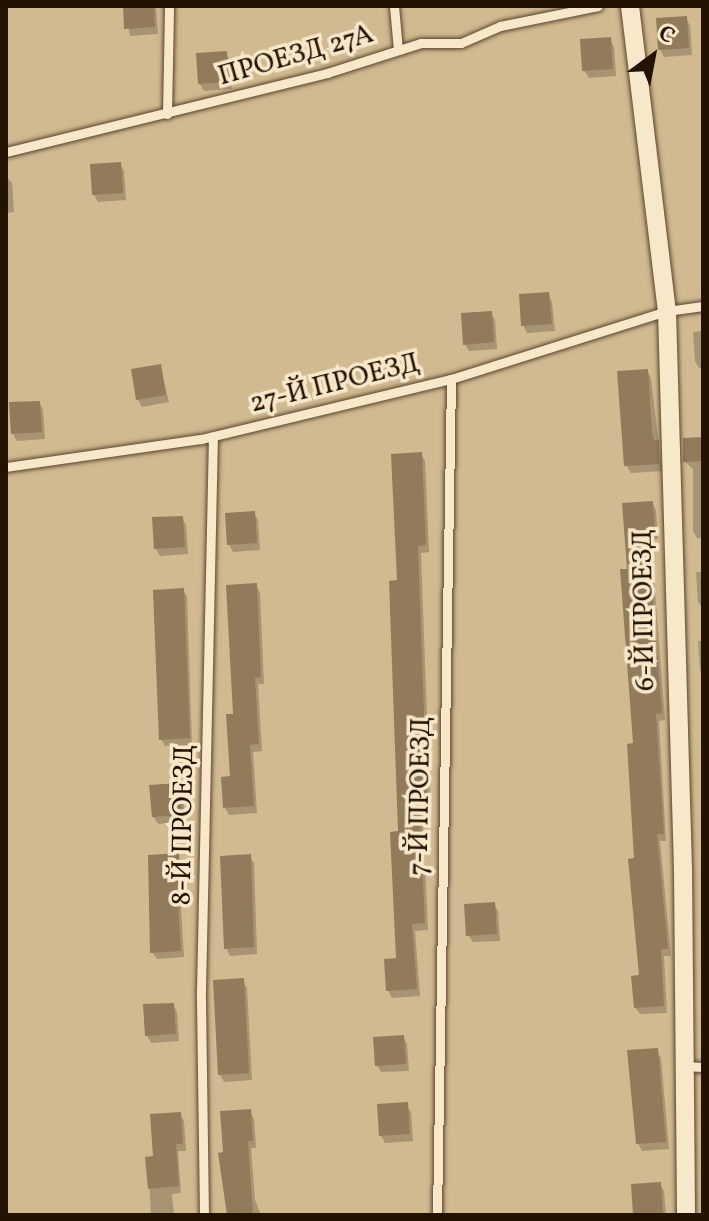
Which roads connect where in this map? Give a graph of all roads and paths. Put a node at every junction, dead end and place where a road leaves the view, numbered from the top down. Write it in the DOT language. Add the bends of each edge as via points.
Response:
graph roads {
  1 [pos="169,6"];
  2 [pos="394,6"];
  3 [pos="598,6"];
  4 [pos="630,6"];
  5 [pos="398,50"];
  6 [pos="167,114"];
  7 [pos="6,152"];
  8 [pos="703,306"];
  9 [pos="667,311"];
  10 [pos="451,379"];
  11 [pos="213,436"];
  12 [pos="6,467"];
  13 [pos="683,1066"];
  14 [pos="703,1067"];
  15 [pos="204,1215"];
  16 [pos="437,1215"];
  17 [pos="686,1215"];
  1 -- 6 [label="lane"];
  2 -- 5 [label="lane"];
  3 -- 5 [label="lane, ПРОЕЗД 27А" via="500,26 461,43 421,43"];
  4 -- 9 [label="street, 6-Й ПРОЕЗД"];
  5 -- 6 [label="lane, ПРОЕЗД 27А"];
  6 -- 7 [label="lane, ПРОЕЗД 27А"];
  8 -- 9 [label="lane, 27-Й ПРОЕЗД"];
  9 -- 10 [label="lane, 27-Й ПРОЕЗД"];
  9 -- 13 [label="street, 6-Й ПРОЕЗД" via="683,869"];
  10 -- 11 [label="lane, 27-Й ПРОЕЗД"];
  10 -- 16 [label="lane, 7-Й ПРОЕЗД"];
  11 -- 12 [label="lane, 27-Й ПРОЕЗД"];
  11 -- 15 [label="lane, 8-Й ПРОЕЗД" via="201,990"];
  13 -- 14 [label="lane"];
  13 -- 17 [label="street, 6-Й ПРОЕЗД"];
}
